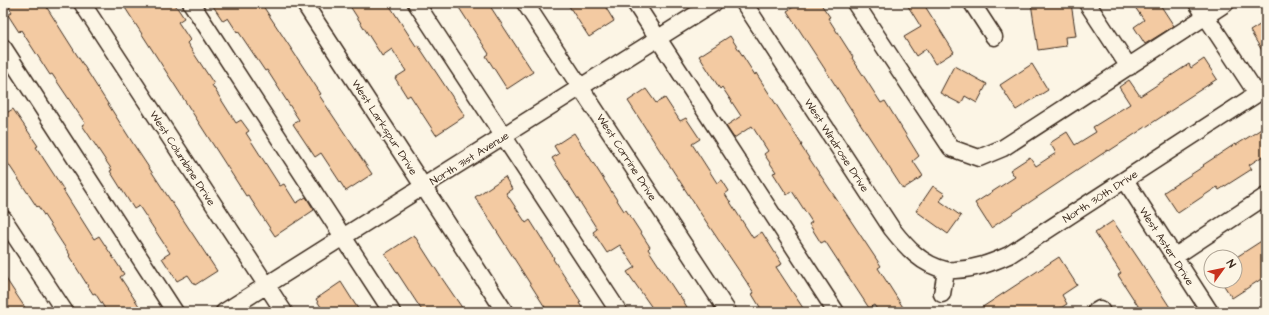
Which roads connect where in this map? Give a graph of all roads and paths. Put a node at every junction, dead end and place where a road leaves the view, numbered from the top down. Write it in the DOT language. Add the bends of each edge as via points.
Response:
graph roads {
  1 [pos="82,3"];
  2 [pos="191,3"];
  3 [pos="304,3"];
  4 [pos="416,3"];
  5 [pos="525,3"];
  6 [pos="635,3"];
  7 [pos="714,3"];
  8 [pos="744,3"];
  9 [pos="855,3"];
  10 [pos="972,3"];
  11 [pos="1087,3"];
  12 [pos="1197,3"];
  13 [pos="1226,3"];
  14 [pos="1206,17"];
  15 [pos="994,37"];
  16 [pos="658,38"];
  17 [pos="3,47"];
  18 [pos="1129,67"];
  19 [pos="581,87"];
  20 [pos="1261,91"];
  21 [pos="503,136"];
  22 [pos="1125,180"];
  23 [pos="423,186"];
  24 [pos="1266,196"];
  25 [pos="3,218"];
  26 [pos="343,237"];
  27 [pos="1174,257"];
  28 [pos="946,271"];
  29 [pos="266,285"];
  30 [pos="942,294"];
  31 [pos="65,312"];
  32 [pos="175,312"];
  33 [pos="224,312"];
  34 [pos="284,312"];
  35 [pos="392,312"];
  36 [pos="504,312"];
  37 [pos="619,312"];
  38 [pos="728,312"];
  39 [pos="836,312"];
  40 [pos="1096,312"];
  41 [pos="1102,312"];
  42 [pos="1210,312"];
  1 -- 29 [label="street, West Columbine Drive"];
  2 -- 26 [label="street"];
  3 -- 23 [label="street, West Larkspur Drive"];
  4 -- 21 [label="street"];
  5 -- 19 [label="street, West Corrine Drive"];
  6 -- 16 [label="street"];
  7 -- 16 [label="street, North 31st Avenue"];
  8 -- 28 [label="street, West Windrose Drive" via="904,245 916,256"];
  9 -- 18 [label="street" via="951,148 979,158 1004,148"];
  10 -- 15 [label="street"];
  11 -- 18 [label="street"];
  12 -- 14 [label="street"];
  13 -- 14 [label="street"];
  14 -- 18 [label="street"];
  14 -- 20 [label="street"];
  16 -- 19 [label="street, North 31st Avenue"];
  16 -- 39 [label="street"];
  17 -- 32 [label="street"];
  19 -- 21 [label="street, North 31st Avenue"];
  19 -- 38 [label="street, West Corrine Drive"];
  20 -- 22 [label="street, North 30th Drive"];
  21 -- 23 [label="street, North 31st Avenue"];
  21 -- 37 [label="street"];
  22 -- 27 [label="street, West Aster Drive"];
  22 -- 28 [label="street, North 30th Drive" via="1009,255 969,270"];
  23 -- 26 [label="street, North 31st Avenue"];
  23 -- 36 [label="street, West Larkspur Drive"];
  24 -- 27 [label="street"];
  25 -- 31 [label="street"];
  26 -- 29 [label="street, North 31st Avenue"];
  26 -- 35 [label="street"];
  27 -- 42 [label="street, West Aster Drive"];
  28 -- 30 [label="street"];
  29 -- 33 [label="street, North 31st Avenue"];
  29 -- 34 [label="street, West Columbine Drive"];
  40 -- 41 [label="street" via="1100,309"];
}
